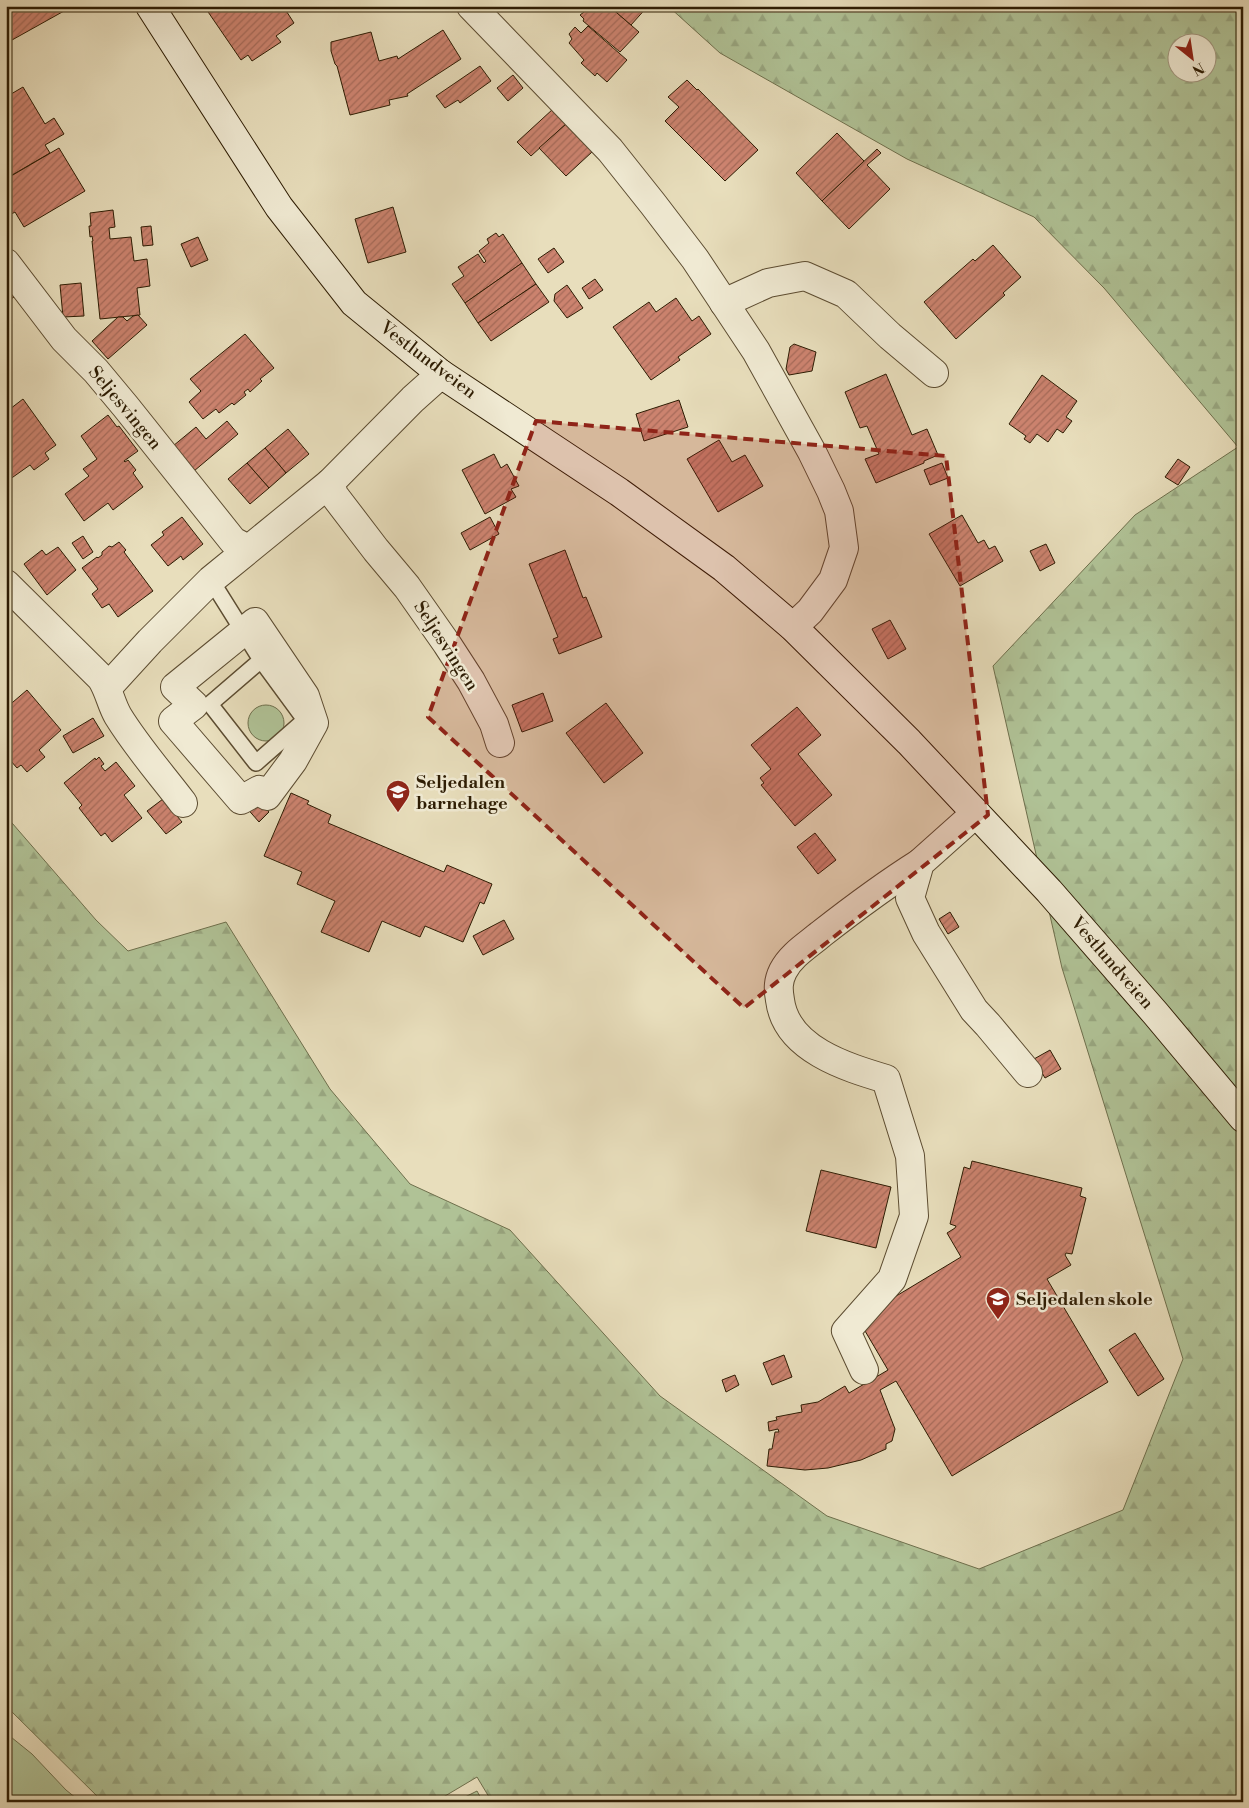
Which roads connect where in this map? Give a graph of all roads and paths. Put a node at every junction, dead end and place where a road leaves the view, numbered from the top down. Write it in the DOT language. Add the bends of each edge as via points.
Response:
graph roads {
  1 [pos="150,6"];
  2 [pos="471,6"];
  3 [pos="6,263"];
  4 [pos="724,302"];
  5 [pos="934,373"];
  6 [pos="441,374"];
  7 [pos="330,483"];
  8 [pos="248,549"];
  9 [pos="212,580"];
  10 [pos="6,584"];
  11 [pos="793,627"];
  12 [pos="243,631"];
  13 [pos="261,660"];
  14 [pos="107,688"];
  15 [pos="500,743"];
  16 [pos="183,803"];
  17 [pos="976,813"];
  18 [pos="920,863"];
  19 [pos="1028,1073"];
  20 [pos="1243,1118"];
  21 [pos="864,1370"];
  1 -- 6 [label="street, Vestlundveien" via="279,207 354,303"];
  2 -- 4 [label="street" via="610,150"];
  3 -- 8 [label="street, Seljesvingen" via="64,339 96,371 233,541"];
  4 -- 5 [label="street" via="768,283 805,276 846,294"];
  4 -- 11 [label="street" via="756,351 812,452 839,511 844,548 834,580"];
  6 -- 7 [label="street"];
  6 -- 11 [label="street, Vestlundveien" via="619,492 724,568"];
  7 -- 8 [label="street"];
  7 -- 15 [label="street, Seljesvingen" via="334,495 407,587 447,644 471,681 494,724"];
  8 -- 9 [label="street"];
  9 -- 12 [label="lane"];
  9 -- 14 [label="street"];
  10 -- 14 [label="street" via="101,678"];
  11 -- 17 [label="street, Vestlundveien"];
  12 -- 12 [label="street" via="255,622 305,696 314,723 294,761 267,796 258,790 241,800 173,721 194,706 175,687"];
  12 -- 13 [label="lane"];
  13 -- 13 [label="lane" via="210,704 256,763 305,720"];
  14 -- 16 [label="street" via="116,714"];
  17 -- 18 [label="street"];
  17 -- 20 [label="street, Vestlundveien" via="1087,935"];
  18 -- 19 [label="street" via="910,898 920,920 974,1010"];
  18 -- 21 [label="street" via="871,895 795,955 783,970 778,985 780,1006 805,1044 835,1062 886,1079 910,1156 914,1216 892,1279 846,1331"];
}
